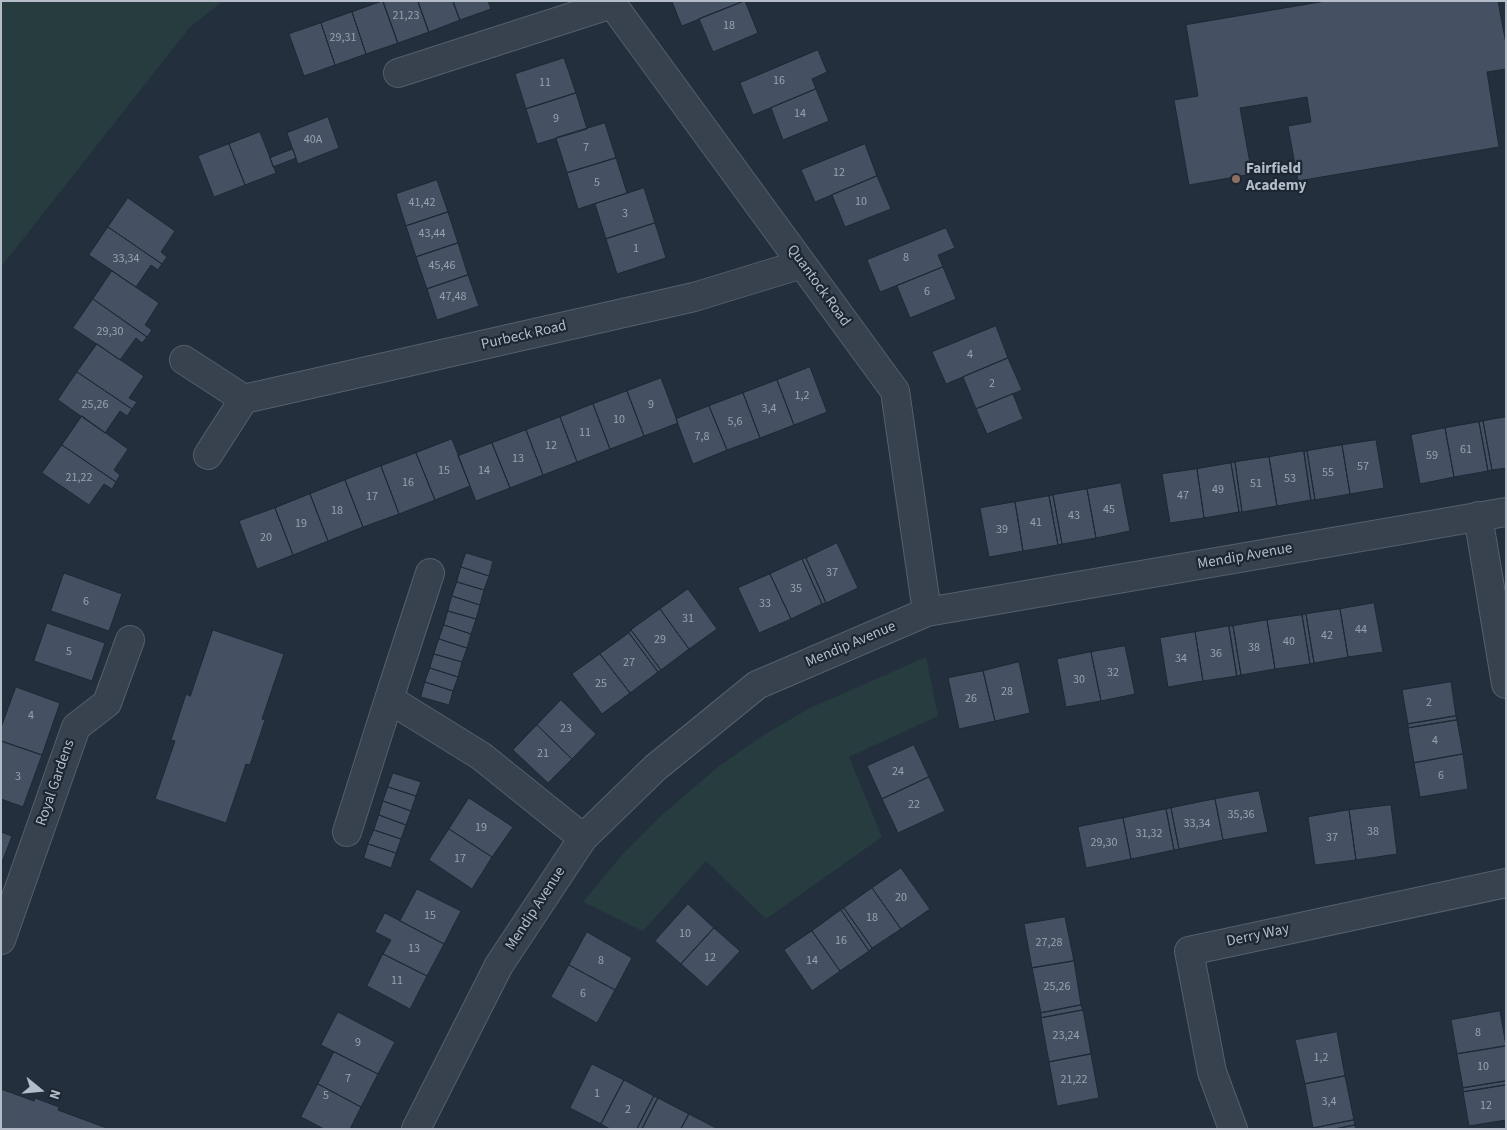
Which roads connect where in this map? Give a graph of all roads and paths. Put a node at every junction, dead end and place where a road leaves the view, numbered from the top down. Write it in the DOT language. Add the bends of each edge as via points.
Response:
graph roads {
  1 [pos="611,3"];
  2 [pos="398,73"];
  3 [pos="802,264"];
  4 [pos="184,360"];
  5 [pos="244,399"];
  6 [pos="208,455"];
  7 [pos="1506,512"];
  8 [pos="1478,516"];
  9 [pos="430,573"];
  10 [pos="926,612"];
  11 [pos="130,640"];
  12 [pos="1506,684"];
  13 [pos="390,700"];
  14 [pos="347,832"];
  15 [pos="583,838"];
  16 [pos="1506,883"];
  17 [pos="1,940"];
  18 [pos="426,1125"];
  19 [pos="1233,1129"];
  1 -- 2 [label="street"];
  1 -- 3 [label="street, Quantock Road"];
  3 -- 5 [label="street, Purbeck Road" via="694,297"];
  3 -- 10 [label="street, Quantock Road" via="895,390"];
  4 -- 5 [label="street"];
  5 -- 6 [label="street"];
  7 -- 8 [label="street, Mendip Avenue"];
  8 -- 10 [label="street, Mendip Avenue"];
  8 -- 12 [label="street"];
  9 -- 13 [label="street"];
  10 -- 15 [label="street, Mendip Avenue" via="757,685 655,768"];
  11 -- 17 [label="street, Royal Gardens" via="107,703 76,727"];
  13 -- 14 [label="street"];
  13 -- 15 [label="street" via="481,756"];
  15 -- 18 [label="street, Mendip Avenue" via="499,965"];
  16 -- 19 [label="street, Derry Way" via="1189,951 1212,1072"];
}
